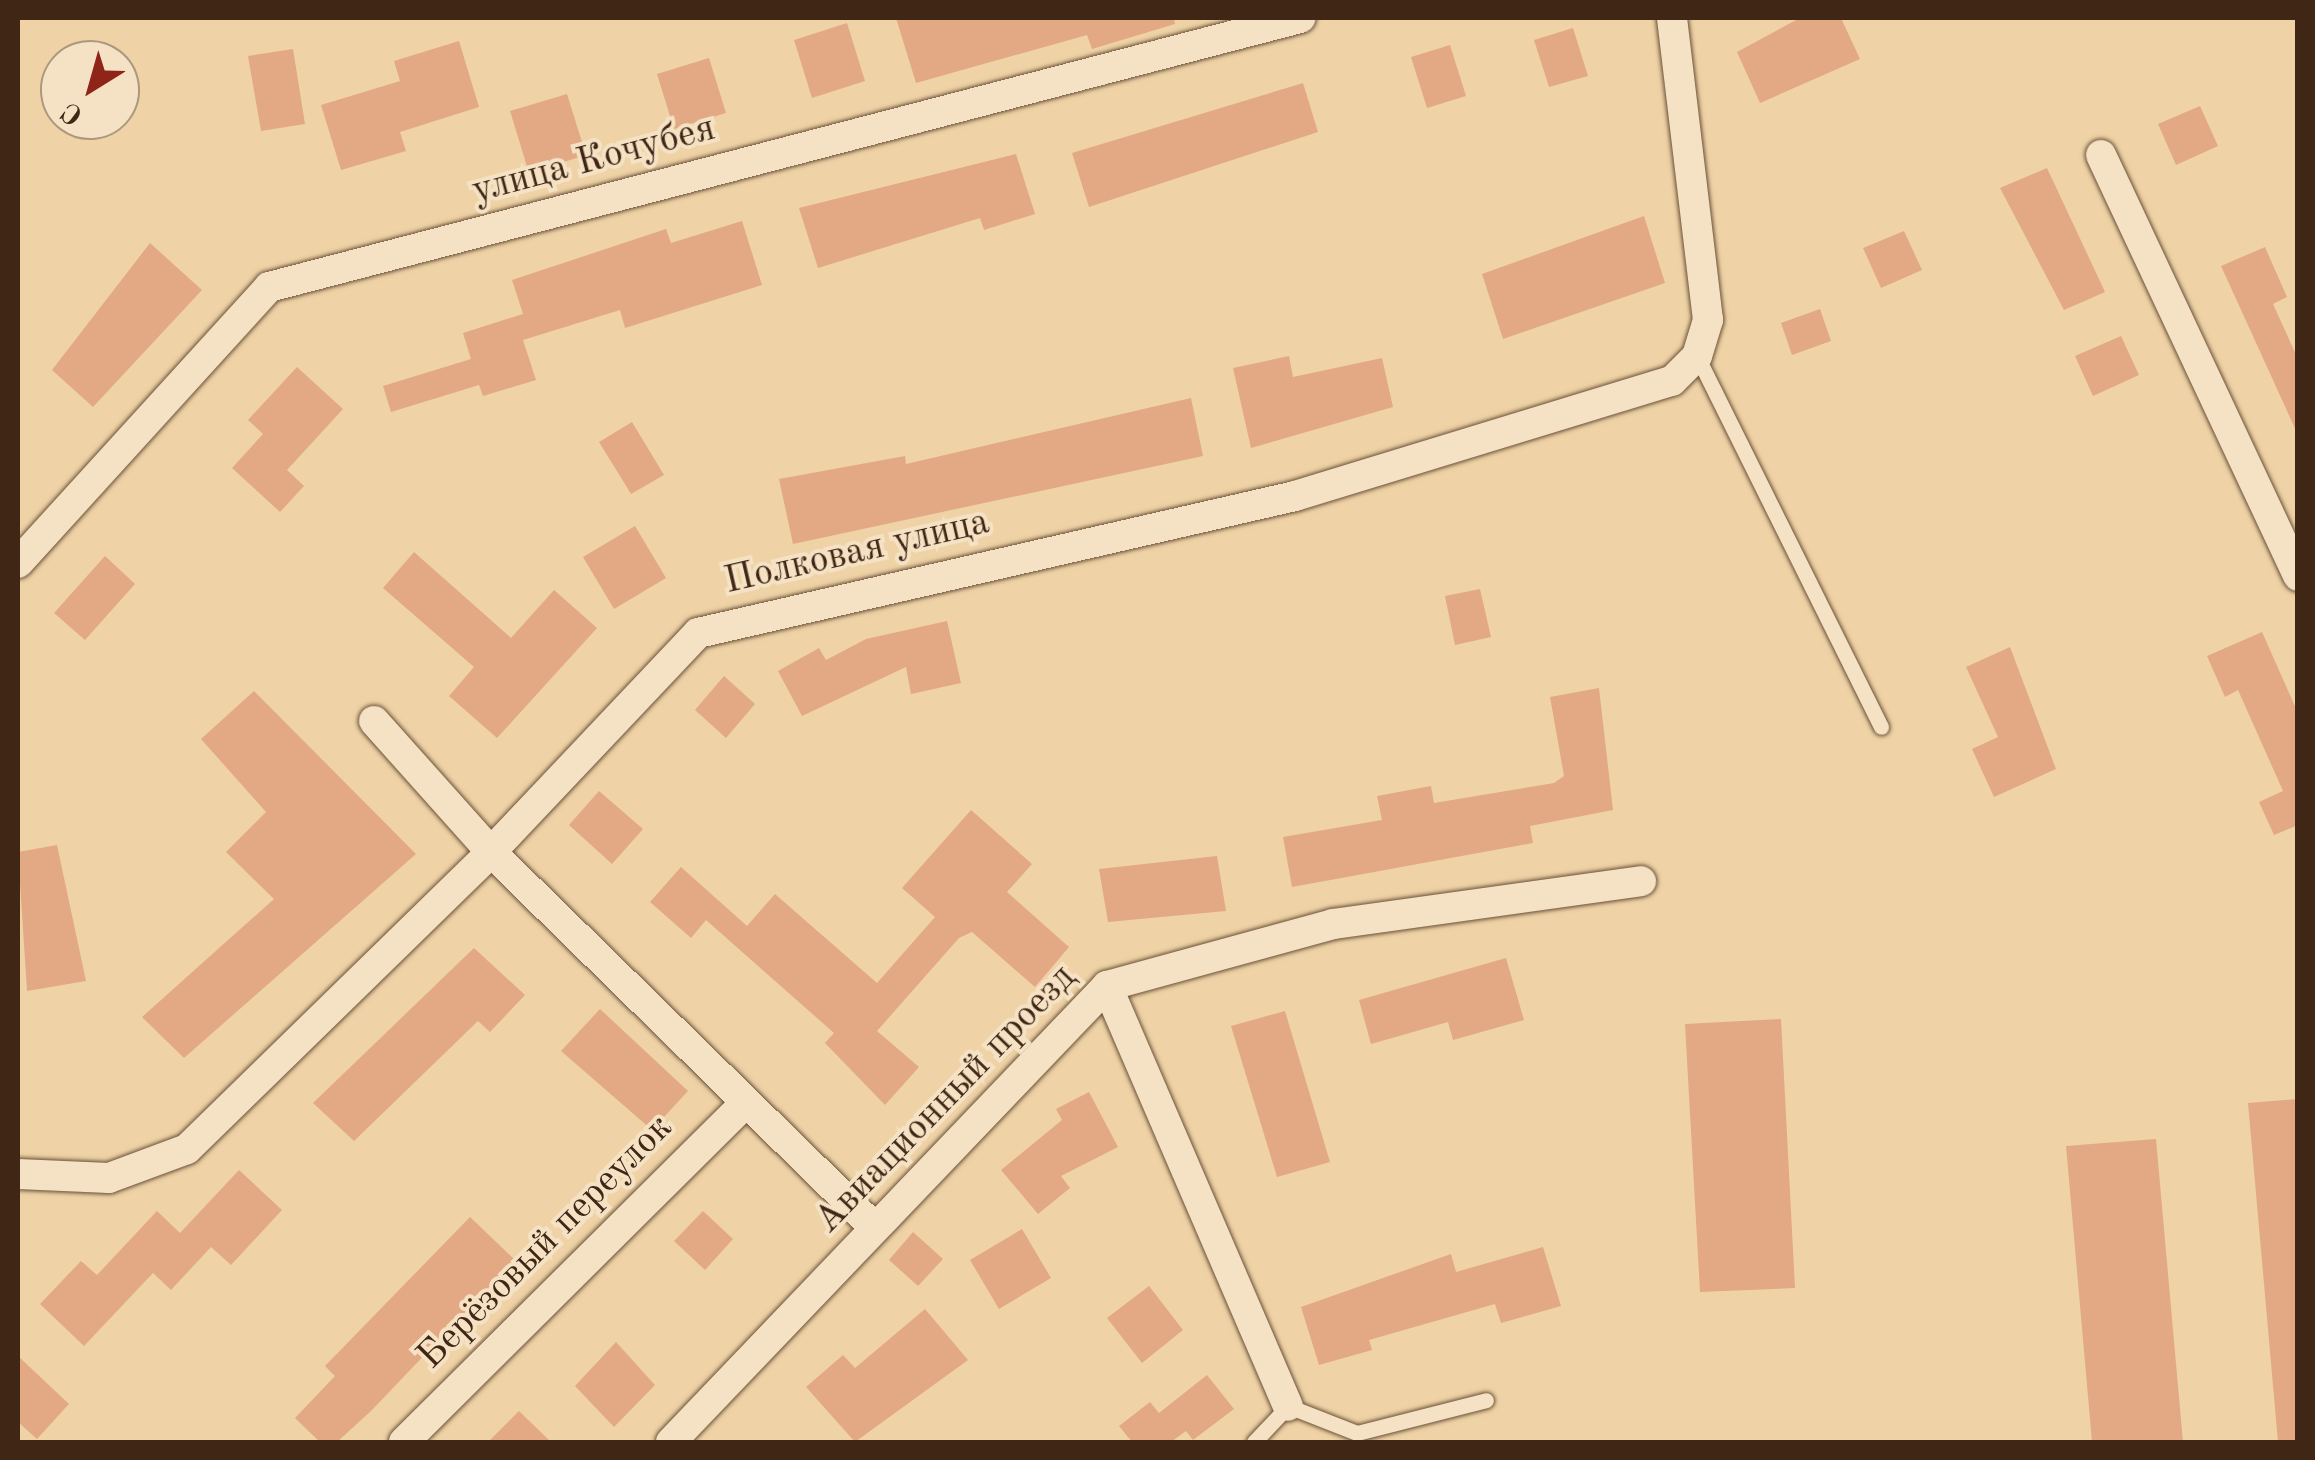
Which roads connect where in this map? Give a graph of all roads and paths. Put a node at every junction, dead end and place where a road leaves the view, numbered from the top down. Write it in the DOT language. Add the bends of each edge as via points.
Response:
graph roads {
  1 [pos="1300,18"];
  2 [pos="1672,18"];
  3 [pos="2101,156"];
  4 [pos="1697,356"];
  5 [pos="18,563"];
  6 [pos="2298,576"];
  7 [pos="374,721"];
  8 [pos="1880,726"];
  9 [pos="491,852"];
  10 [pos="1641,881"];
  11 [pos="1107,986"];
  12 [pos="746,1102"];
  13 [pos="18,1174"];
  14 [pos="872,1225"];
  15 [pos="1486,1400"];
  16 [pos="1288,1406"];
  17 [pos="404,1442"];
  18 [pos="671,1442"];
  19 [pos="1254,1442"];
  1 -- 5 [label="street, улица Кочубея" via="270,288"];
  2 -- 4 [label="street" via="1700,200 1708,320"];
  3 -- 6 [label="street"];
  4 -- 8 [label="lane"];
  4 -- 9 [label="street, Полковая улица" via="1672,381 1295,496 698,633"];
  7 -- 9 [label="street"];
  9 -- 12 [label="street"];
  9 -- 13 [label="street, Полковая улица" via="186,1150 109,1178"];
  10 -- 11 [label="street, Авиационный проезд" via="1333,924"];
  11 -- 14 [label="street, Авиационный проезд"];
  11 -- 16 [label="street"];
  12 -- 14 [label="street"];
  12 -- 17 [label="street, Берёзовый переулок"];
  14 -- 18 [label="street, Авиационный проезд"];
  15 -- 16 [label="lane" via="1357,1433"];
  16 -- 19 [label="lane"];
}
